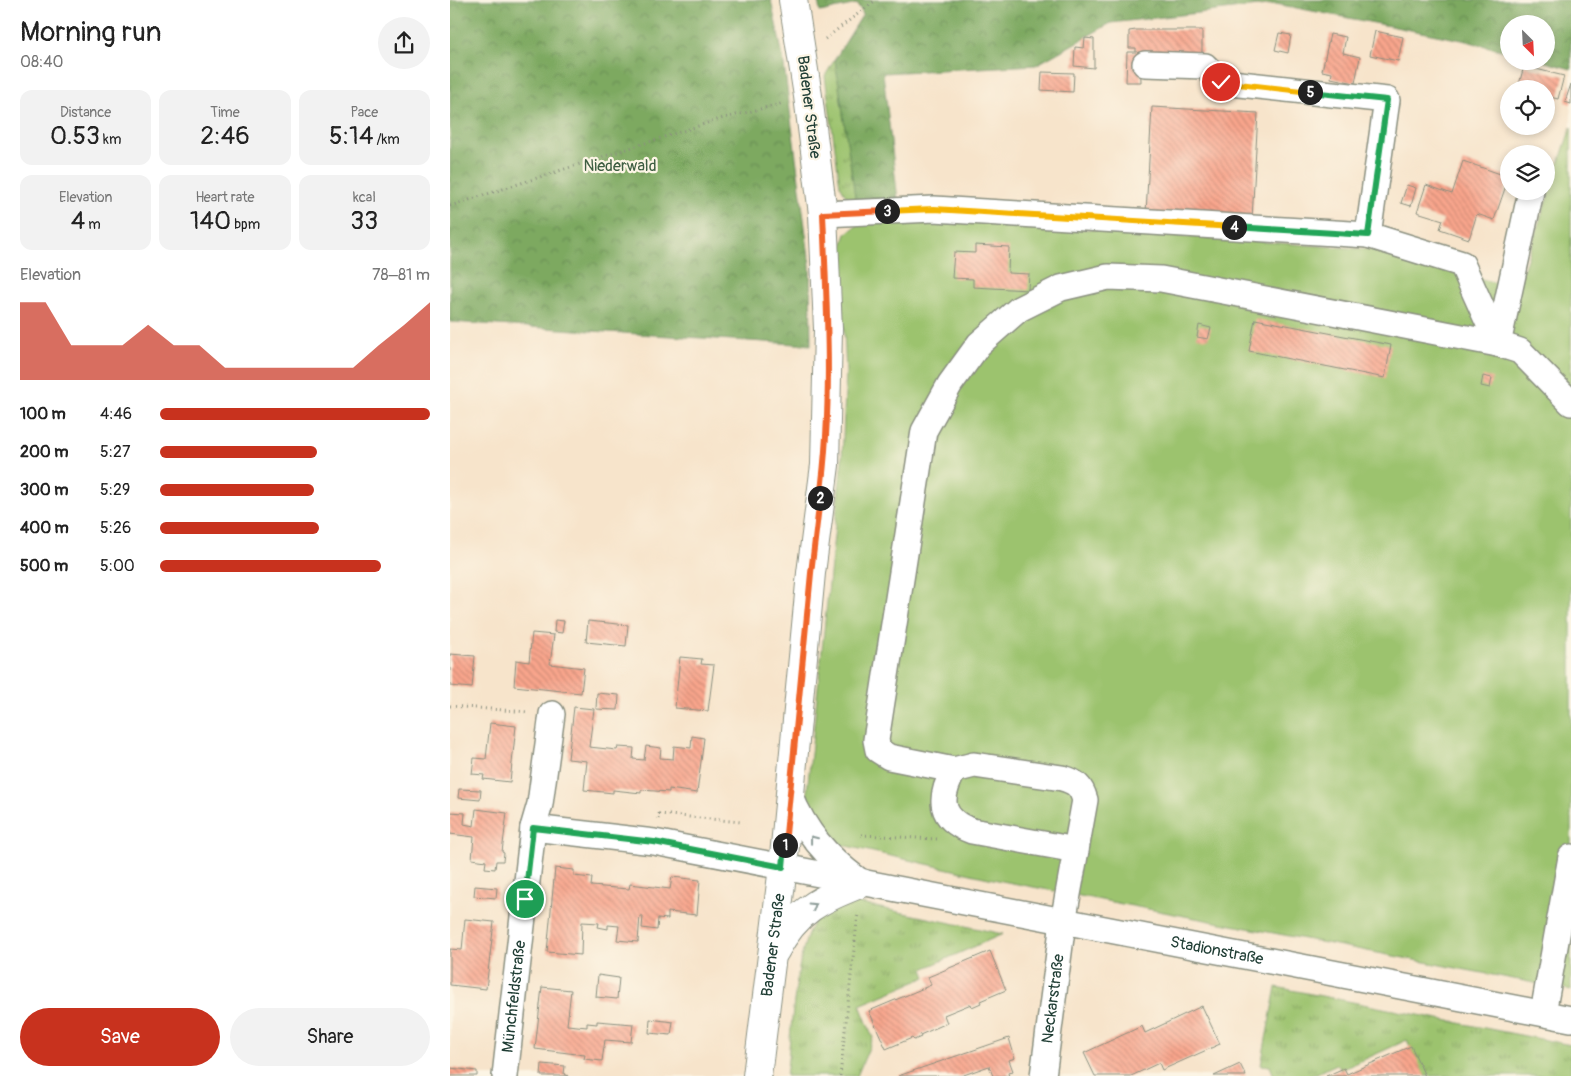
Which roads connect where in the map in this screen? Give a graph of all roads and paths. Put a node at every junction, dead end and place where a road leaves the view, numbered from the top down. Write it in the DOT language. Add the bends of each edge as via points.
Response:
graph roads {
  1 [pos="793,0"];
  2 [pos="876,0"];
  3 [pos="801,46"];
  4 [pos="1145,64"];
  5 [pos="808,96"];
  6 [pos="1529,200"];
  7 [pos="450,206"];
  8 [pos="823,214"];
  9 [pos="1368,235"];
  10 [pos="1498,344"];
  11 [pos="1571,403"];
  12 [pos="450,706"];
  13 [pos="552,714"];
  14 [pos="954,770"];
  15 [pos="790,795"];
  16 [pos="741,822"];
  17 [pos="533,828"];
  18 [pos="654,842"];
  19 [pos="1076,850"];
  20 [pos="1571,857"];
  21 [pos="783,867"];
  22 [pos="862,883"];
  23 [pos="1063,922"];
  24 [pos="772,957"];
  25 [pos="1542,1013"];
  26 [pos="1571,1019"];
  27 [pos="505,1076"];
  28 [pos="757,1076"];
  29 [pos="840,1076"];
  30 [pos="1043,1076"];
  1 -- 3 [label="main road, Badener Straße"];
  2 -- 3 [label="path" via="823,40"];
  3 -- 5 [label="main road, Badener Straße"];
  4 -- 9 [label="street" via="1205,66 1221,82 1387,100"];
  5 -- 7 [label="path" via="720,119"];
  5 -- 8 [label="main road, Badener Straße"];
  6 -- 10 [label="street"];
  8 -- 9 [label="street" via="934,209"];
  8 -- 15 [label="main road, Badener Straße" via="828,329 825,465 811,573"];
  9 -- 10 [label="street" via="1462,264"];
  10 -- 11 [label="street" via="1520,351"];
  10 -- 14 [label="street" via="1161,279 1108,277 1061,288 1019,309 979,344 950,384 924,431 876,740 878,750 889,757"];
  12 -- 13 [label="path"];
  13 -- 17 [label="street, Münchfeldstraße" via="540,804"];
  14 -- 19 [label="street" via="948,781 944,804 947,815 956,825 972,831"];
  14 -- 19 [label="street, Neckarstraße" via="974,765 1076,782 1085,800"];
  15 -- 21 [label="main road, Badener Straße"];
  22 -- 15 [label="street, Stadionstraße, one-way" via="834,862 814,840 799,818"];
  16 -- 18 [label="path" via="659,814"];
  17 -- 18 [label="street"];
  17 -- 27 [label="street, Münchfeldstraße"];
  18 -- 21 [label="street"];
  19 -- 23 [label="street, Neckarstraße"];
  20 -- 25 [label="street"];
  21 -- 22 [label="street, Stadionstraße"];
  21 -- 24 [label="main road, Badener Straße"];
  22 -- 23 [label="street, Stadionstraße"];
  24 -- 22 [label="main road, one-way" via="787,929 807,910"];
  22 -- 29 [label="path"];
  23 -- 25 [label="street, Stadionstraße"];
  23 -- 30 [label="street, Neckarstraße"];
  24 -- 28 [label="main road, Badener Straße"];
  25 -- 26 [label="street, Stadionstraße"];
}
